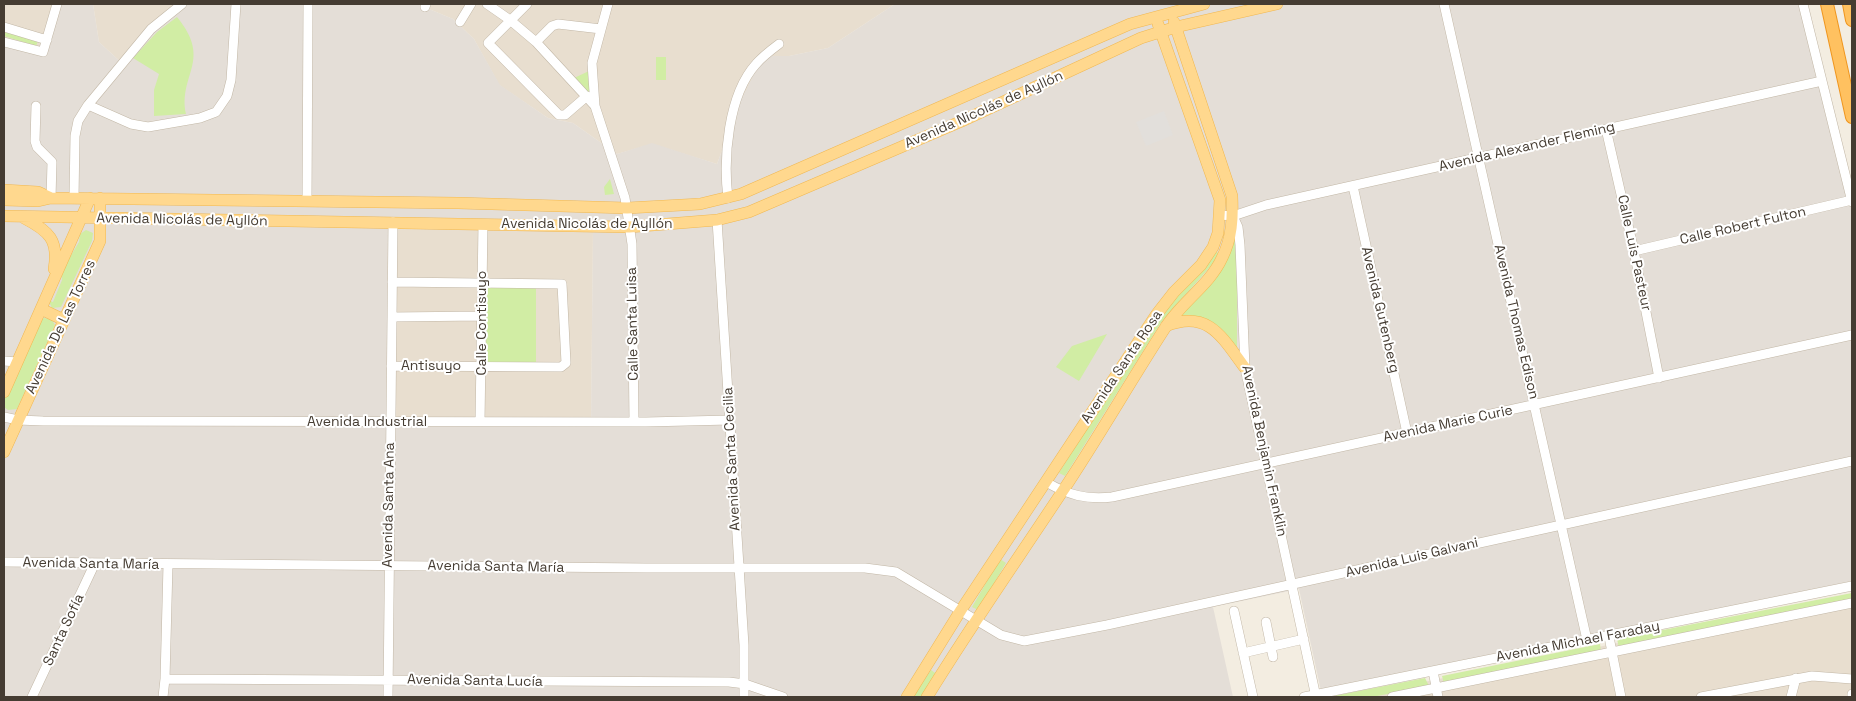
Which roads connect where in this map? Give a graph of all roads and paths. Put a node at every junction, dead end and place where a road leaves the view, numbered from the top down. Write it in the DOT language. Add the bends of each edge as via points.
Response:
graph roads {
  1 [pos="57,4"];
  2 [pos="182,4"];
  3 [pos="236,4"];
  4 [pos="308,4"];
  5 [pos="471,4"];
  6 [pos="487,4"];
  7 [pos="527,4"];
  8 [pos="608,4"];
  9 [pos="1204,4"];
  10 [pos="1277,4"];
  11 [pos="1444,4"];
  12 [pos="1803,4"];
  13 [pos="1827,4"];
  14 [pos="1849,4"];
  15 [pos="1170,11"];
  16 [pos="1155,16"];
  17 [pos="510,20"];
  18 [pos="1852,20"];
  19 [pos="460,22"];
  20 [pos="4,27"];
  21 [pos="1176,27"];
  22 [pos="601,30"];
  23 [pos="1160,31"];
  24 [pos="47,40"];
  25 [pos="4,42"];
  26 [pos="536,42"];
  27 [pos="779,44"];
  28 [pos="1822,81"];
  29 [pos="587,96"];
  30 [pos="88,104"];
  31 [pos="36,106"];
  32 [pos="595,106"];
  33 [pos="1852,118"];
  34 [pos="1606,129"];
  35 [pos="1479,157"];
  36 [pos="1353,186"];
  37 [pos="4,190"];
  38 [pos="51,198"];
  39 [pos="74,198"];
  40 [pos="95,198"];
  41 [pos="728,198"];
  42 [pos="4,200"];
  43 [pos="307,201"];
  44 [pos="1852,201"];
  45 [pos="627,208"];
  46 [pos="1220,215"];
  47 [pos="4,216"];
  48 [pos="20,216"];
  49 [pos="1233,216"];
  50 [pos="81,218"];
  51 [pos="101,219"];
  52 [pos="717,220"];
  53 [pos="392,222"];
  54 [pos="482,224"];
  55 [pos="629,227"];
  56 [pos="1634,251"];
  57 [pos="392,282"];
  58 [pos="482,283"];
  59 [pos="51,286"];
  60 [pos="41,309"];
  61 [pos="482,316"];
  62 [pos="392,317"];
  63 [pos="64,320"];
  64 [pos="1166,326"];
  65 [pos="1852,335"];
  66 [pos="4,361"];
  67 [pos="17,362"];
  68 [pos="391,366"];
  69 [pos="482,366"];
  70 [pos="1245,368"];
  71 [pos="1659,378"];
  72 [pos="4,392"];
  73 [pos="1535,405"];
  74 [pos="4,417"];
  75 [pos="18,420"];
  76 [pos="730,420"];
  77 [pos="480,421"];
  78 [pos="634,421"];
  79 [pos="390,422"];
  80 [pos="1407,433"];
  81 [pos="4,452"];
  82 [pos="1852,460"];
  83 [pos="1265,464"];
  84 [pos="1046,482"];
  85 [pos="1062,492"];
  86 [pos="1561,525"];
  87 [pos="4,562"];
  88 [pos="95,563"];
  89 [pos="168,565"];
  90 [pos="388,566"];
  91 [pos="738,568"];
  92 [pos="1292,585"];
  93 [pos="1852,586"];
  94 [pos="1852,603"];
  95 [pos="960,610"];
  96 [pos="1234,612"];
  97 [pos="975,619"];
  98 [pos="1266,622"];
  99 [pos="1609,637"];
  100 [pos="1304,639"];
  101 [pos="1587,640"];
  102 [pos="1270,646"];
  103 [pos="1612,652"];
  104 [pos="1242,653"];
  105 [pos="1273,657"];
  106 [pos="1434,671"];
  107 [pos="1796,678"];
  108 [pos="165,679"];
  109 [pos="1852,679"];
  110 [pos="388,680"];
  111 [pos="745,684"];
  112 [pos="1437,693"];
  113 [pos="1316,696"];
  114 [pos="32,697"];
  115 [pos="163,697"];
  116 [pos="388,697"];
  117 [pos="744,697"];
  118 [pos="783,697"];
  119 [pos="907,697"];
  120 [pos="927,697"];
  121 [pos="1253,697"];
  122 [pos="1304,697"];
  123 [pos="1392,697"];
  124 [pos="1621,697"];
  125 [pos="1701,697"];
  126 [pos="1791,697"];
  1 -- 24 [label="street"];
  2 -- 30 [label="street" via="151,29"];
  3 -- 30 [label="street" via="231,80 227,96 216,112 148,127 131,124"];
  4 -- 43 [label="street"];
  5 -- 19 [label="street"];
  6 -- 17 [label="street"];
  7 -- 17 [label="street"];
  8 -- 22 [label="street"];
  9 -- 15 [label="main road, Avenida Nicolás de Ayllón"];
  10 -- 21 [label="main road, Avenida Nicolás de Ayllón"];
  11 -- 35 [label="street, Avenida Thomas Edison"];
  12 -- 28 [label="street"];
  13 -- 33 [label="highway"];
  14 -- 18 [label="highway"];
  15 -- 16 [label="main road, Avenida Nicolás de Ayllón"];
  15 -- 21 [label="main road, Avenida Santa Rosa"];
  16 -- 23 [label="main road, Avenida Santa Rosa"];
  16 -- 41 [label="main road, Avenida Nicolás de Ayllón" via="1049,58"];
  17 -- 26 [label="street"];
  17 -- 29 [label="street" via="488,43 552,109 562,116"];
  20 -- 24 [label="street"];
  21 -- 23 [label="main road, Avenida Nicolás de Ayllón"];
  21 -- 49 [label="main road, Avenida Santa Rosa" via="1232,196"];
  22 -- 26 [label="street" via="558,24"];
  22 -- 32 [label="street" via="592,62"];
  23 -- 46 [label="main road, Avenida Santa Rosa" via="1220,200"];
  23 -- 52 [label="main road, Avenida Nicolás de Ayllón" via="946,128 749,212"];
  24 -- 25 [label="street" via="41,52"];
  26 -- 29 [label="street"];
  27 -- 41 [label="street" via="755,64 734,109 726,155"];
  28 -- 34 [label="street, Avenida Alexander Fleming"];
  28 -- 44 [label="street"];
  29 -- 32 [label="street"];
  30 -- 39 [label="street" via="78,121 75,136"];
  31 -- 38 [label="street" via="35,141 52,162"];
  32 -- 45 [label="street, Calle Santa Luisa"];
  34 -- 35 [label="street, Avenida Alexander Fleming"];
  34 -- 56 [label="street, Calle Luis Pasteur"];
  35 -- 36 [label="street, Avenida Alexander Fleming"];
  35 -- 73 [label="street, Avenida Thomas Edison"];
  36 -- 49 [label="street, Avenida Alexander Fleming" via="1266,205"];
  36 -- 80 [label="street, Avenida Gutenberg"];
  37 -- 38 [label="main road, Avenida Nicolás de Ayllón" via="38,192"];
  38 -- 39 [label="main road, Avenida Nicolás de Ayllón"];
  38 -- 42 [label="main road"];
  39 -- 40 [label="main road, Avenida Nicolás de Ayllón"];
  40 -- 43 [label="main road, Avenida Nicolás de Ayllón"];
  40 -- 50 [label="main road, Avenida De Las Torres"];
  40 -- 51 [label="main road, Avenida De Las Torres"];
  41 -- 45 [label="main road, Avenida Nicolás de Ayllón" via="679,206"];
  43 -- 45 [label="main road, Avenida Nicolás de Ayllón"];
  44 -- 56 [label="street, Calle Robert Fulton"];
  45 -- 55 [label="street, Calle Santa Luisa"];
  46 -- 49 [label="street"];
  46 -- 84 [label="main road, Avenida Santa Rosa" via="1213,247 1156,315"];
  47 -- 48 [label="main road, Avenida Nicolás de Ayllón"];
  48 -- 50 [label="main road, Avenida Nicolás de Ayllón"];
  48 -- 59 [label="main road" via="51,237 56,257"];
  49 -- 64 [label="main road, Avenida Santa Rosa" via="1230,238 1222,259 1207,281 1176,310"];
  49 -- 70 [label="street, Avenida Benjamin Franklin" via="1240,245"];
  50 -- 51 [label="main road, Avenida Nicolás de Ayllón"];
  50 -- 59 [label="main road, Avenida De Las Torres"];
  51 -- 53 [label="main road, Avenida Nicolás de Ayllón"];
  51 -- 63 [label="main road, Avenida De Las Torres" via="100,241"];
  52 -- 55 [label="main road, Avenida Nicolás de Ayllón"];
  52 -- 76 [label="street, Avenida Santa Cecilia"];
  53 -- 54 [label="main road, Avenida Nicolás de Ayllón"];
  53 -- 57 [label="street, Avenida Santa Ana"];
  54 -- 55 [label="main road, Avenida Nicolás de Ayllón"];
  54 -- 58 [label="street, Calle Contisuyo"];
  55 -- 78 [label="street, Calle Santa Luisa" via="632,244"];
  56 -- 71 [label="street, Calle Luis Pasteur"];
  57 -- 58 [label="street"];
  57 -- 62 [label="street, Avenida Santa Ana"];
  58 -- 61 [label="street, Calle Contisuyo"];
  58 -- 69 [label="street, Antisuyo" via="560,283 564,286 566,363 561,367"];
  59 -- 60 [label="main road, Avenida De Las Torres"];
  60 -- 63 [label="main road"];
  60 -- 67 [label="main road, Avenida De Las Torres"];
  61 -- 62 [label="street"];
  61 -- 69 [label="street, Calle Contisuyo"];
  62 -- 68 [label="street, Avenida Santa Ana"];
  63 -- 75 [label="main road, Avenida De Las Torres"];
  64 -- 70 [label="main road" via="1196,320 1209,325"];
  64 -- 85 [label="main road, Avenida Santa Rosa"];
  65 -- 71 [label="street, Avenida Marie Curie"];
  66 -- 67 [label="street"];
  67 -- 72 [label="main road, Avenida De Las Torres"];
  68 -- 69 [label="street, Antisuyo"];
  68 -- 79 [label="street, Avenida Santa Ana"];
  69 -- 77 [label="street, Calle Contisuyo"];
  70 -- 83 [label="street, Avenida Benjamin Franklin"];
  71 -- 73 [label="street, Avenida Marie Curie"];
  73 -- 80 [label="street, Avenida Marie Curie"];
  73 -- 86 [label="street, Avenida Thomas Edison"];
  74 -- 75 [label="street, Avenida Industrial"];
  75 -- 79 [label="street, Avenida Industrial"];
  75 -- 81 [label="main road, Avenida De Las Torres"];
  76 -- 78 [label="street, Avenida Industrial"];
  76 -- 91 [label="street, Avenida Santa Cecilia"];
  77 -- 78 [label="street, Avenida Industrial"];
  77 -- 79 [label="street, Avenida Industrial"];
  79 -- 90 [label="street, Avenida Santa Ana"];
  80 -- 83 [label="street, Avenida Marie Curie"];
  82 -- 86 [label="street, Avenida Luis Galvani"];
  83 -- 85 [label="street, Avenida Marie Curie" via="1093,500"];
  83 -- 92 [label="street, Avenida Benjamin Franklin"];
  84 -- 85 [label="street, Avenida Marie Curie"];
  84 -- 95 [label="main road, Avenida Santa Rosa"];
  85 -- 97 [label="main road, Avenida Santa Rosa"];
  86 -- 92 [label="street, Avenida Luis Galvani"];
  86 -- 101 [label="street, Avenida Thomas Edison"];
  87 -- 88 [label="street, Avenida Santa María"];
  88 -- 89 [label="street, Avenida Santa María"];
  88 -- 114 [label="street, Santa Sofía"];
  89 -- 90 [label="street, Avenida Santa María"];
  89 -- 108 [label="street"];
  90 -- 91 [label="street, Avenida Santa María"];
  90 -- 110 [label="street, Avenida Santa Ana"];
  91 -- 95 [label="street, Avenida Santa María" via="886,570 896,572"];
  91 -- 111 [label="street, Avenida Santa Cecilia"];
  92 -- 97 [label="street, Avenida Luis Galvani" via="1024,641 1001,636"];
  92 -- 100 [label="street, Avenida Benjamin Franklin"];
  93 -- 99 [label="street, Avenida Michael Faraday"];
  94 -- 103 [label="street, Avenida Michael Faraday"];
  95 -- 97 [label="street, Avenida Santa María"];
  95 -- 119 [label="main road, Avenida Santa Rosa"];
  96 -- 104 [label="street"];
  97 -- 120 [label="main road, Avenida Santa Rosa"];
  98 -- 102 [label="street"];
  99 -- 101 [label="street, Avenida Michael Faraday"];
  99 -- 103 [label="street"];
  100 -- 102 [label="street"];
  100 -- 113 [label="street, Avenida Benjamin Franklin"];
  101 -- 106 [label="street, Avenida Michael Faraday"];
  102 -- 104 [label="street"];
  102 -- 105 [label="street"];
  103 -- 112 [label="street, Avenida Michael Faraday"];
  103 -- 124 [label="street"];
  104 -- 121 [label="street"];
  106 -- 112 [label="street"];
  106 -- 113 [label="street, Avenida Michael Faraday"];
  107 -- 109 [label="street" via="1827,675"];
  107 -- 125 [label="street"];
  107 -- 126 [label="street"];
  108 -- 110 [label="street, Avenida Santa Lucía"];
  108 -- 115 [label="street"];
  110 -- 111 [label="street, Avenida Santa Lucía"];
  110 -- 116 [label="street, Avenida Santa Ana"];
  111 -- 117 [label="street, Avenida Santa Cecilia"];
  111 -- 118 [label="street, Avenida Santa Lucía"];
  112 -- 123 [label="street, Avenida Michael Faraday"];
  113 -- 122 [label="street, Avenida Michael Faraday"];
}
